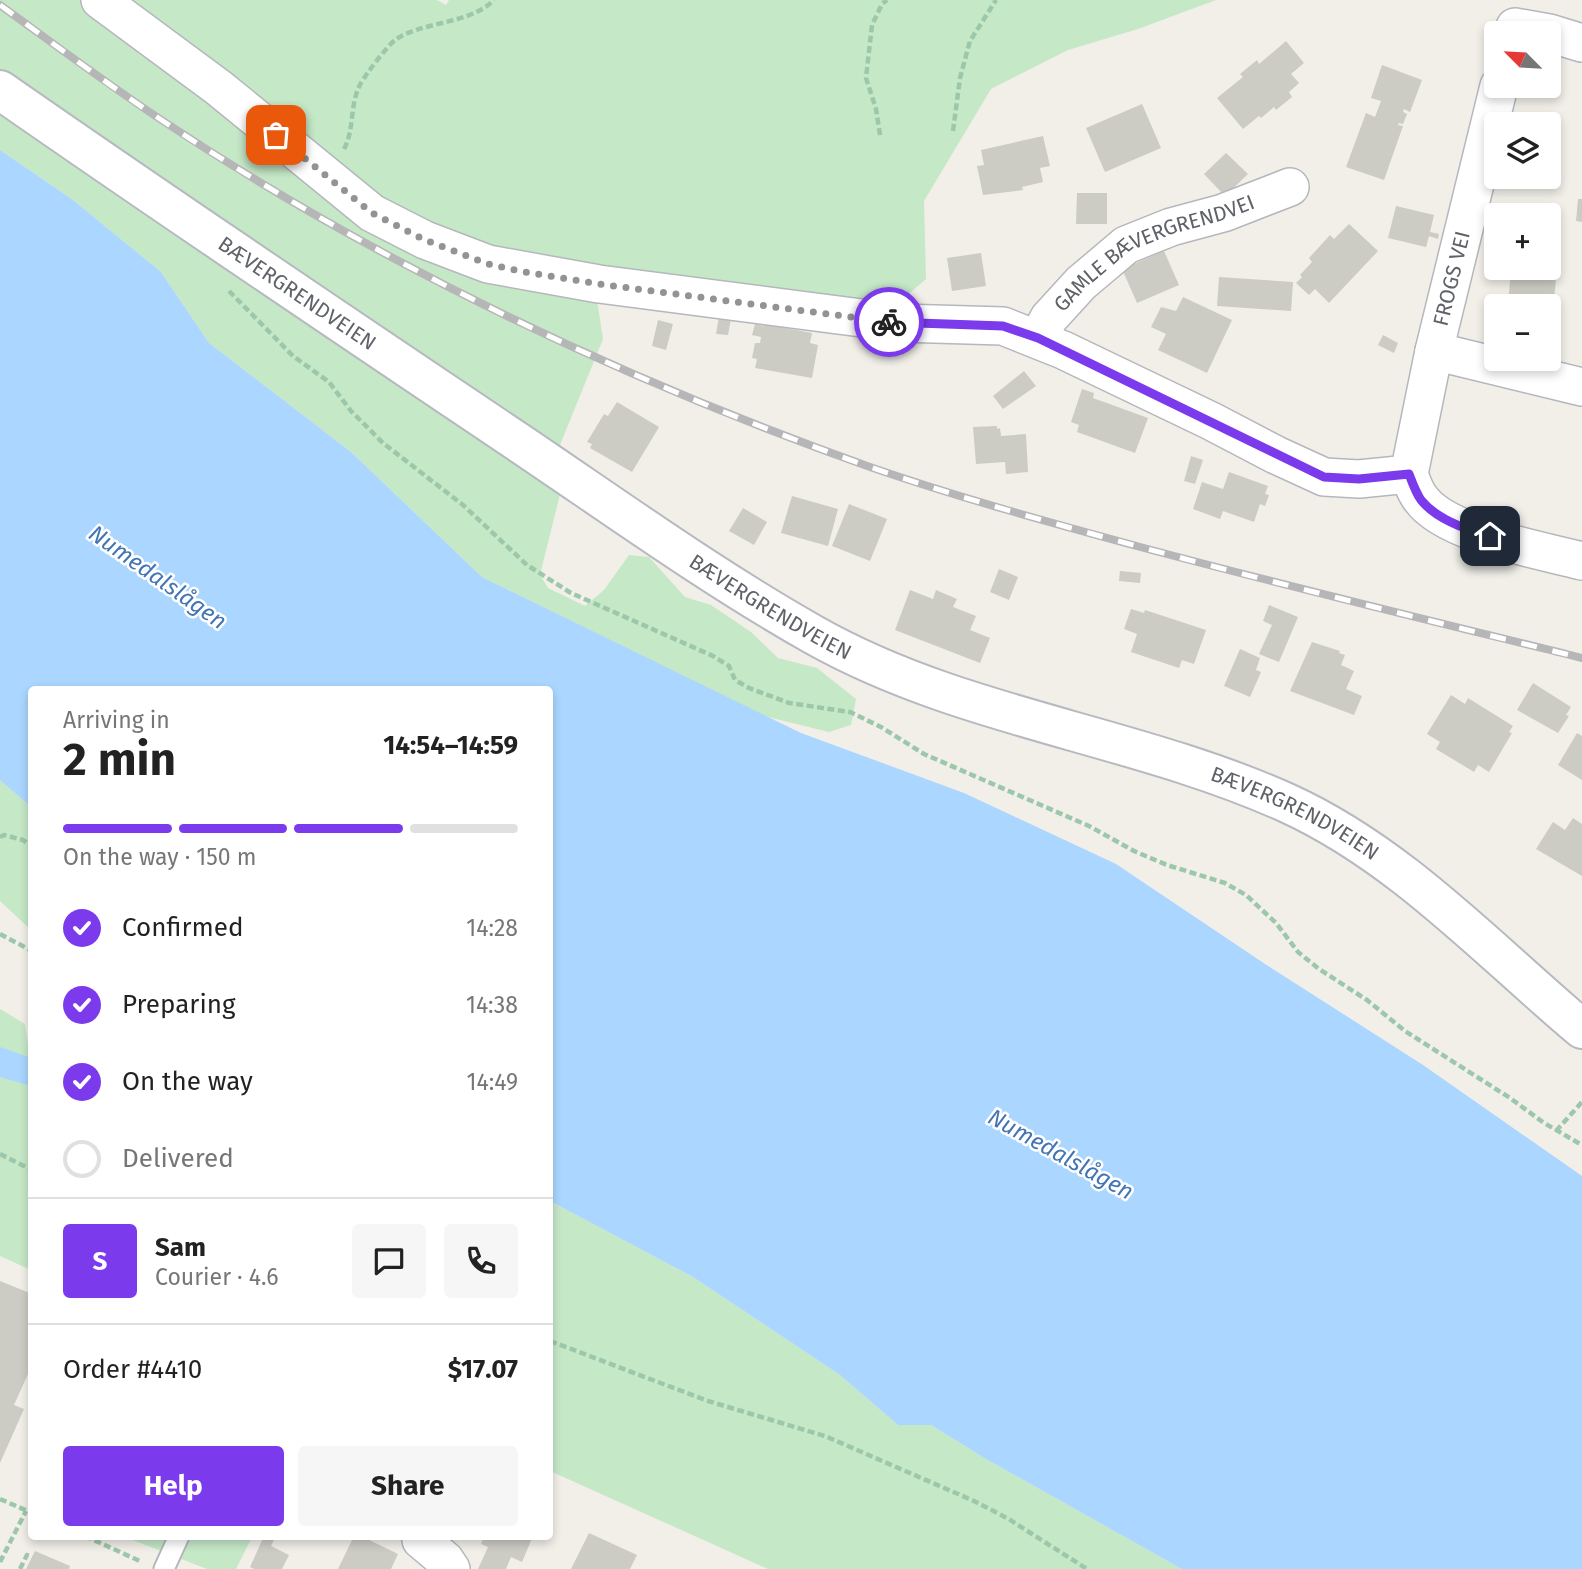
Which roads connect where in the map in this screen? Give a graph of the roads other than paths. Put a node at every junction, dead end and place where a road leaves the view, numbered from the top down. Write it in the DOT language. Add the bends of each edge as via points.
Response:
graph roads {
  1 [pos="100,0"];
  2 [pos="1517,20"];
  3 [pos="1582,43"];
  4 [pos="0,90"];
  5 [pos="1496,98"];
  6 [pos="1290,187"];
  7 [pos="1038,338"];
  8 [pos="1434,351"];
  9 [pos="1582,387"];
  10 [pos="1409,474"];
  11 [pos="1582,561"];
  12 [pos="1582,1029"];
  13 [pos="176,1540"];
  14 [pos="421,1540"];
  15 [pos="155,1566"];
  16 [pos="451,1569"];
  1 -- 7 [label="street, GAMLE BÆVERGRENDVEI" via="219,88 372,213 488,264 900,323 1003,326"];
  2 -- 3 [label="street"];
  4 -- 12 [label="main road, BÆVERGRENDVEIEN" via="534,453 812,634 902,678 1168,759 1324,822 1368,847 1416,884"];
  5 -- 8 [label="street, FROGS VEI"];
  6 -- 7 [label="street, GAMLE BÆVERGRENDVEI" via="1126,245 1081,283 1049,318"];
  7 -- 10 [label="street, GAMLE BÆVERGRENDVEI" via="1324,477"];
  8 -- 9 [label="street"];
  8 -- 10 [label="street, FROGS VEI"];
  10 -- 11 [label="street" via="1421,499 1438,515 1468,530"];
  13 -- 15 [label="lane"];
  14 -- 16 [label="street"];
}
